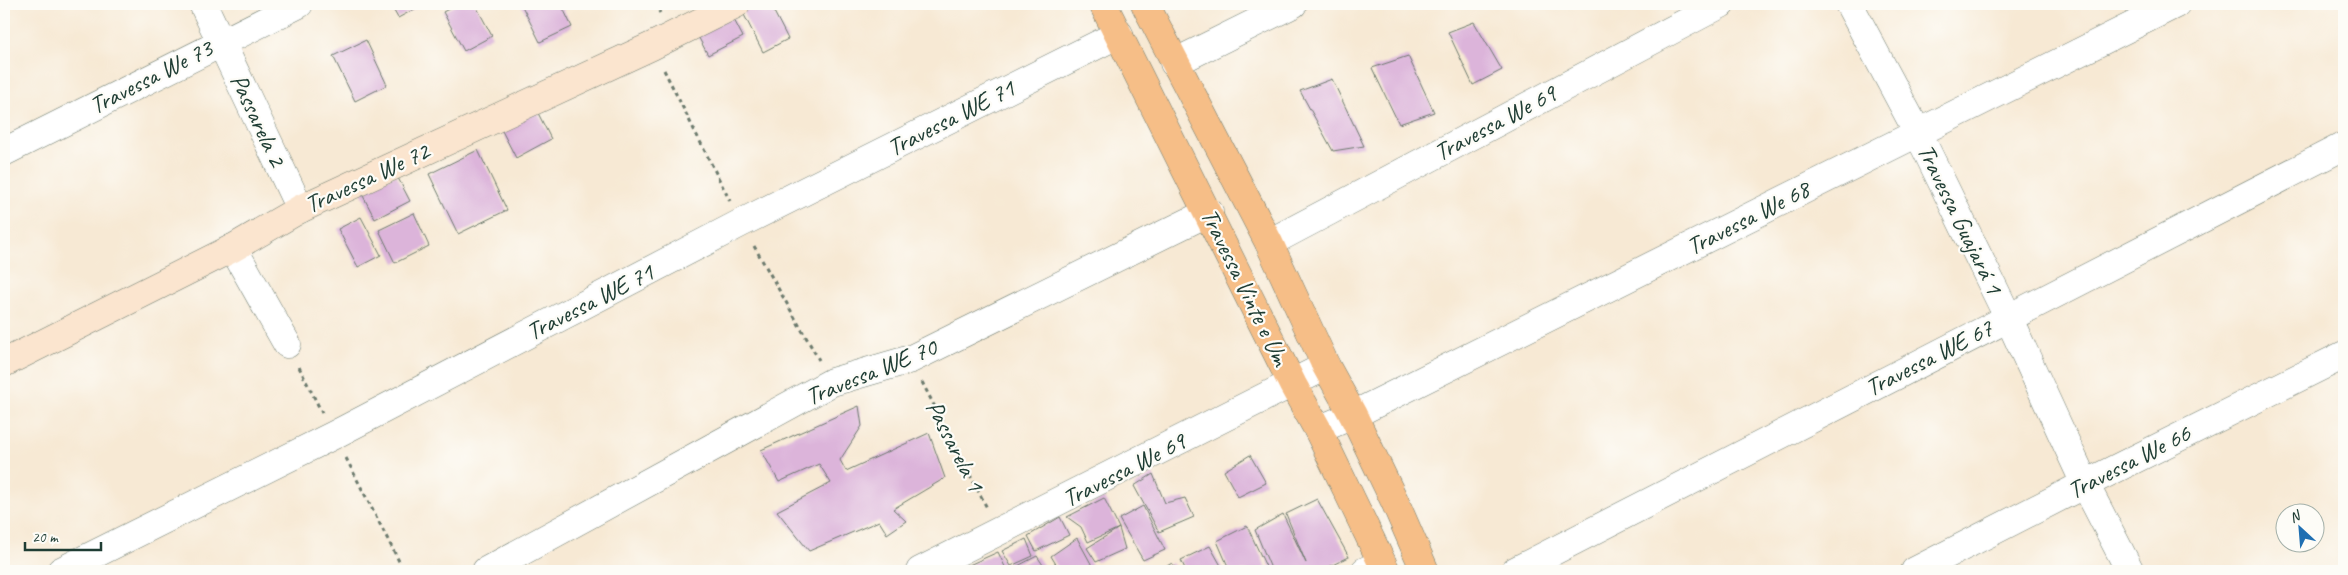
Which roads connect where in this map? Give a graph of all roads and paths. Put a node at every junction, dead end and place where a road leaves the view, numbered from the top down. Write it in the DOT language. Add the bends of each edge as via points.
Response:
graph roads {
  1 [pos="203,4"];
  2 [pos="299,4"];
  3 [pos="736,4"];
  4 [pos="1103,4"];
  5 [pos="1145,4"];
  6 [pos="1293,4"];
  7 [pos="1721,4"];
  8 [pos="1849,4"];
  9 [pos="2176,4"];
  10 [pos="1119,34"];
  11 [pos="221,42"];
  12 [pos="1174,62"];
  13 [pos="1918,133"];
  14 [pos="2344,146"];
  15 [pos="4,152"];
  16 [pos="300,209"];
  17 [pos="1209,212"];
  18 [pos="1270,243"];
  19 [pos="233,248"];
  20 [pos="1294,296"];
  21 [pos="1258,312"];
  22 [pos="2008,317"];
  23 [pos="287,344"];
  24 [pos="2344,354"];
  25 [pos="911,359"];
  26 [pos="4,363"];
  27 [pos="1326,366"];
  28 [pos="1293,385"];
  29 [pos="1353,415"];
  30 [pos="1318,430"];
  31 [pos="2085,484"];
  32 [pos="1395,502"];
  33 [pos="1360,519"];
  34 [pos="1000,532"];
  35 [pos="1378,569"];
  36 [pos="61,571"];
  37 [pos="486,571"];
  38 [pos="920,571"];
  39 [pos="1425,571"];
  40 [pos="1515,571"];
  41 [pos="1915,571"];
  42 [pos="2130,571"];
  1 -- 11 [label="street, Passarela 2"];
  2 -- 11 [label="street, Travessa We 73"];
  3 -- 16 [label="main road, Travessa We 72"];
  4 -- 10 [label="main road, Travessa Vinte e Um"];
  5 -- 12 [label="main road, Travessa Vinte e Um"];
  6 -- 12 [label="street"];
  7 -- 18 [label="street, Travessa We 69"];
  8 -- 13 [label="street, Travessa Guajará 1"];
  9 -- 13 [label="street, Travessa We 68"];
  10 -- 17 [label="main road, Travessa Vinte e Um"];
  10 -- 36 [label="street, Travessa WE 71" via="741,223 343,430"];
  11 -- 15 [label="street, Travessa We 73"];
  11 -- 16 [label="street, Passarela 2"];
  12 -- 18 [label="main road, Travessa Vinte e Um"];
  13 -- 22 [label="street, Travessa Guajará 1"];
  13 -- 29 [label="street, Travessa We 68"];
  14 -- 22 [label="street, Travessa WE 67"];
  16 -- 19 [label="main road, Travessa We 72"];
  17 -- 21 [label="main road, Travessa Vinte e Um"];
  17 -- 25 [label="street, Travessa WE 70"];
  18 -- 20 [label="main road, Travessa Vinte e Um"];
  19 -- 23 [label="street"];
  19 -- 26 [label="main road, Travessa We 72"];
  20 -- 21 [label="main road"];
  20 -- 27 [label="main road, Travessa Vinte e Um"];
  21 -- 28 [label="main road, Travessa Vinte e Um"];
  22 -- 31 [label="street, Travessa Guajará 1"];
  22 -- 40 [label="street, Travessa WE 67"];
  24 -- 31 [label="street, Travessa We 66"];
  25 -- 34 [label="path, Passarela 1"];
  25 -- 37 [label="street, Travessa WE 70" via="832,382"];
  27 -- 28 [label="street, Travessa We 69"];
  27 -- 29 [label="main road, Travessa Vinte e Um"];
  28 -- 30 [label="main road, Travessa Vinte e Um"];
  28 -- 34 [label="street, Travessa We 69"];
  29 -- 30 [label="street, Travessa We 68"];
  29 -- 32 [label="main road, Travessa Vinte e Um"];
  30 -- 33 [label="main road, Travessa Vinte e Um"];
  31 -- 41 [label="street, Travessa We 66"];
  31 -- 42 [label="street, Travessa Guajará 1"];
  32 -- 33 [label="main road"];
  32 -- 39 [label="main road, Travessa Vinte e Um"];
  33 -- 35 [label="main road, Travessa Vinte e Um"];
  34 -- 38 [label="street, Travessa We 69"];
}
